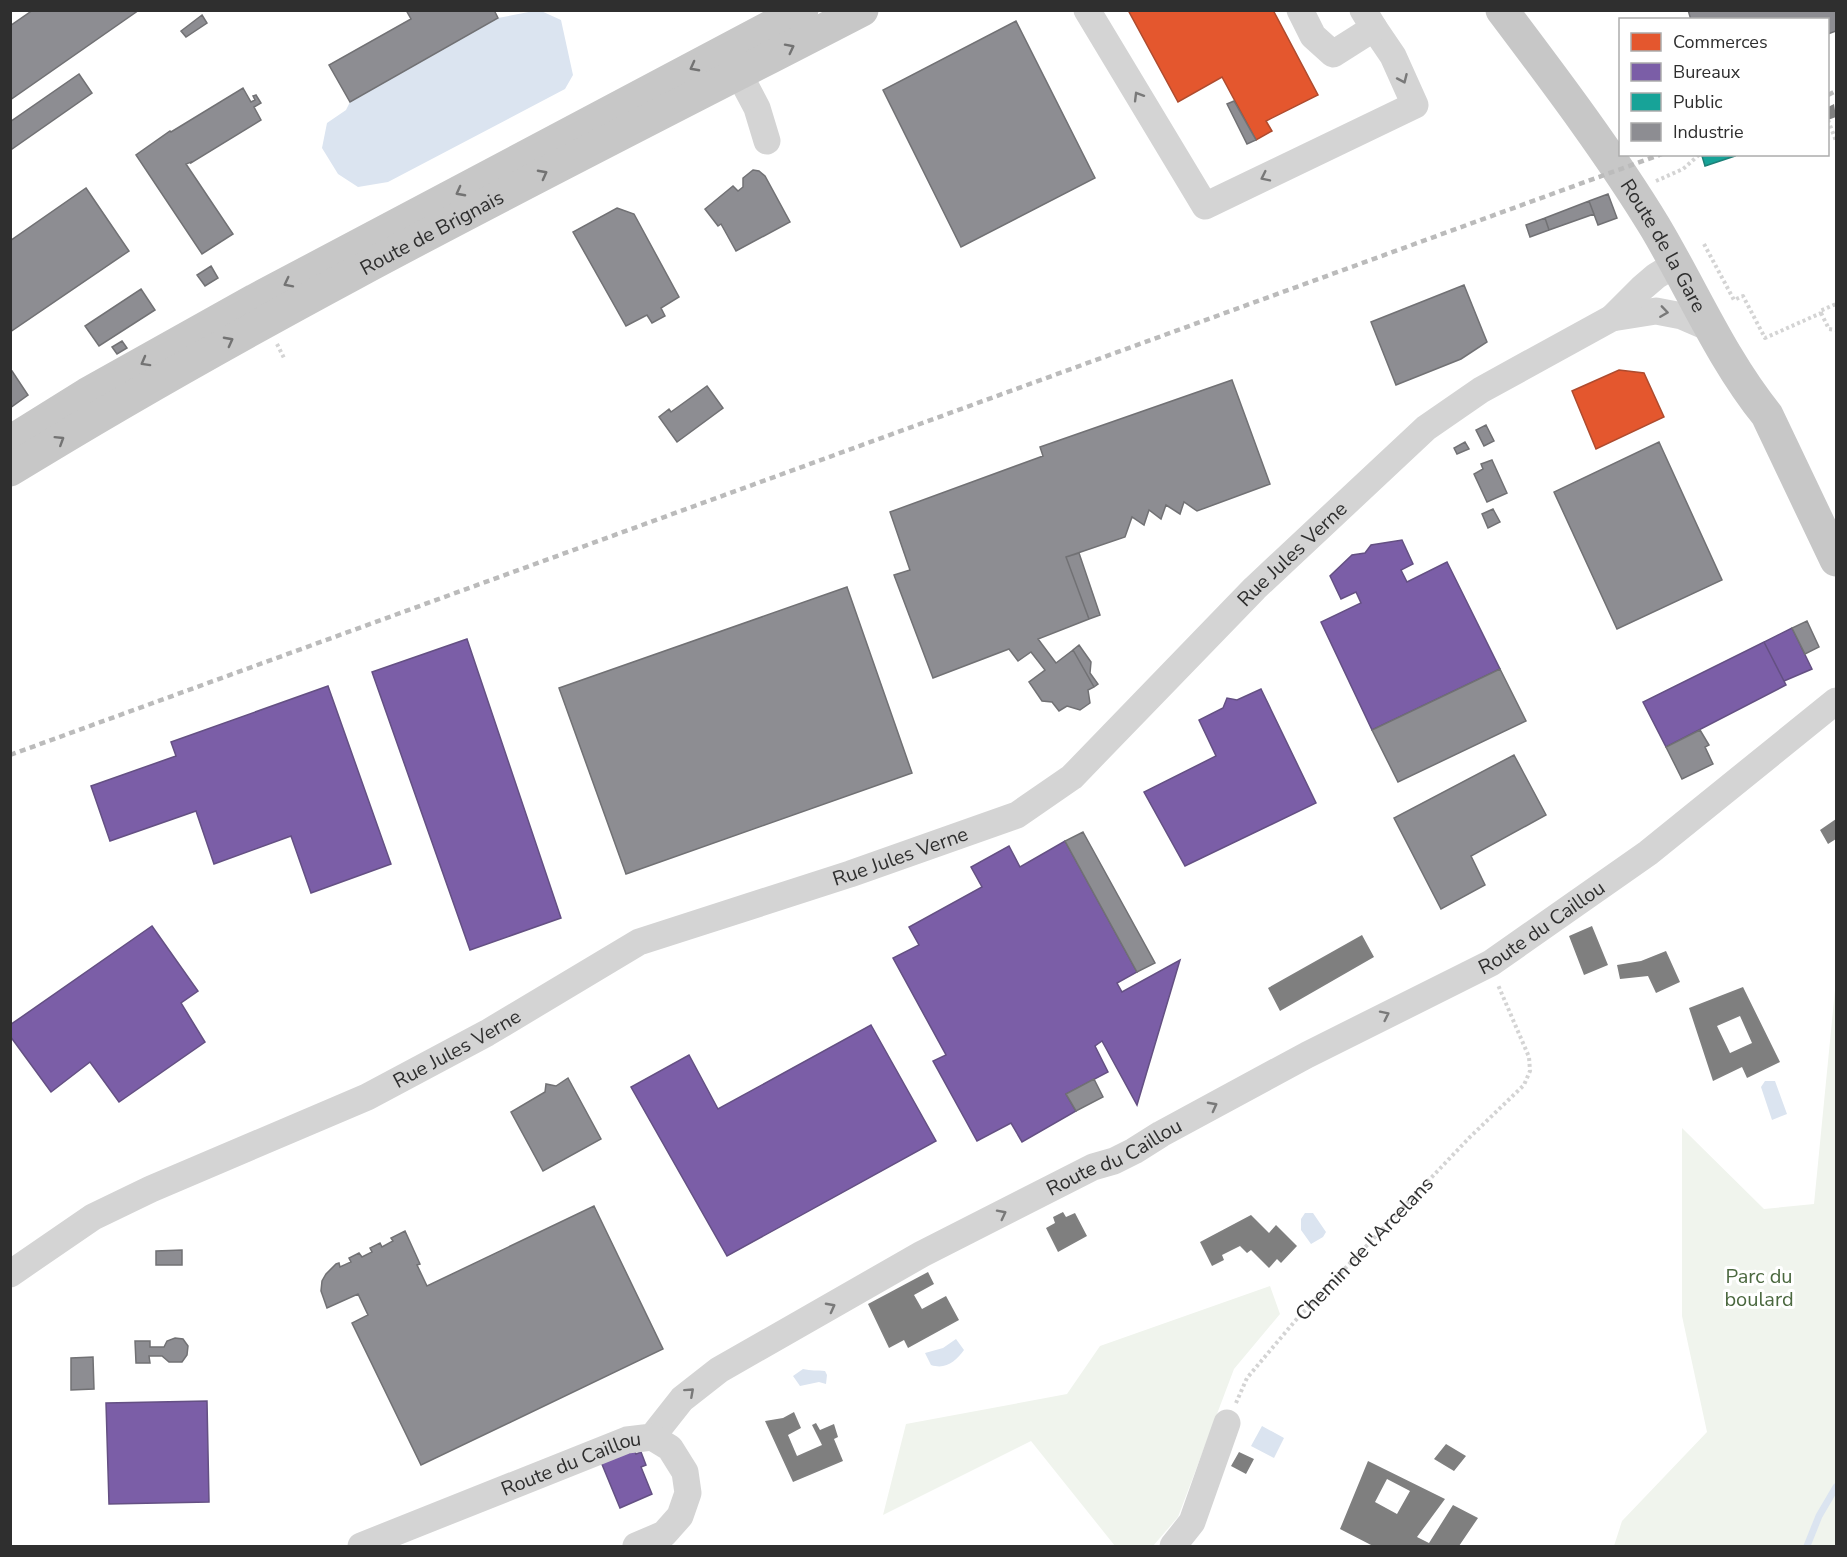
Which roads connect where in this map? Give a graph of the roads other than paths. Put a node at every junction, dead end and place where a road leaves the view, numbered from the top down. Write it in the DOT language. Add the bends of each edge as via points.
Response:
graph roads {
  1 [pos="802,10"];
  2 [pos="862,10"];
  3 [pos="1087,10"];
  4 [pos="1300,10"];
  5 [pos="1502,10"];
  6 [pos="1369,19"];
  7 [pos="732,62"];
  8 [pos="1555,81"];
  9 [pos="767,141"];
  10 [pos="1619,146"];
  11 [pos="1628,156"];
  12 [pos="1676,264"];
  13 [pos="1612,318"];
  14 [pos="1712,329"];
  15 [pos="1767,415"];
  16 [pos="10,442"];
  17 [pos="10,470"];
  18 [pos="1836,560"];
  19 [pos="1828,708"];
  20 [pos="10,1274"];
  21 [pos="1227,1423"];
  22 [pos="652,1437"];
  23 [pos="361,1546"];
  24 [pos="636,1546"];
  25 [pos="1173,1546"];
  1 -- 7 [label="main road, Route de Brignais"];
  7 -- 2 [label="main road, Route de Brignais, one-way"];
  6 -- 3 [label="street, one-way" via="1393,56 1415,105 1205,206"];
  4 -- 6 [label="street" via="1313,36 1333,54"];
  5 -- 8 [label="main road, Route de la Gare"];
  7 -- 9 [label="street" via="757,108"];
  7 -- 16 [label="main road, Route de Brignais, one-way" via="255,300"];
  17 -- 7 [label="main road, Route de Brignais, one-way" via="227,342 602,143"];
  8 -- 10 [label="main road, Route de la Gare"];
  8 -- 12 [label="main road, Route de la Gare" via="1635,196"];
  11 -- 15 [label="main road, Route de la Gare" via="1693,254 1759,377"];
  12 -- 13 [label="street, Rue Jules Verne" via="1656,276"];
  12 -- 14 [label="main road, Route de la Gare"];
  13 -- 14 [label="street, one-way" via="1656,311 1682,316"];
  13 -- 20 [label="street, Rue Jules Verne" via="1481,390 1426,428 1255,588 1072,777 1017,815 639,942 487,1033 367,1097 93,1217"];
  14 -- 15 [label="main road, Route de la Gare"];
  15 -- 18 [label="main road, Route de la Gare"];
  22 -- 19 [label="street, Route du Caillou, one-way" via="698,1384 785,1331 922,1254 1093,1167 1134,1151 1306,1055 1491,963 1648,853"];
  21 -- 25 [label="street" via="1192,1522"];
  22 -- 23 [label="street, Route du Caillou" via="627,1440"];
  22 -- 24 [label="street" via="670,1448 685,1472 688,1493 680,1516 664,1534"];
}
